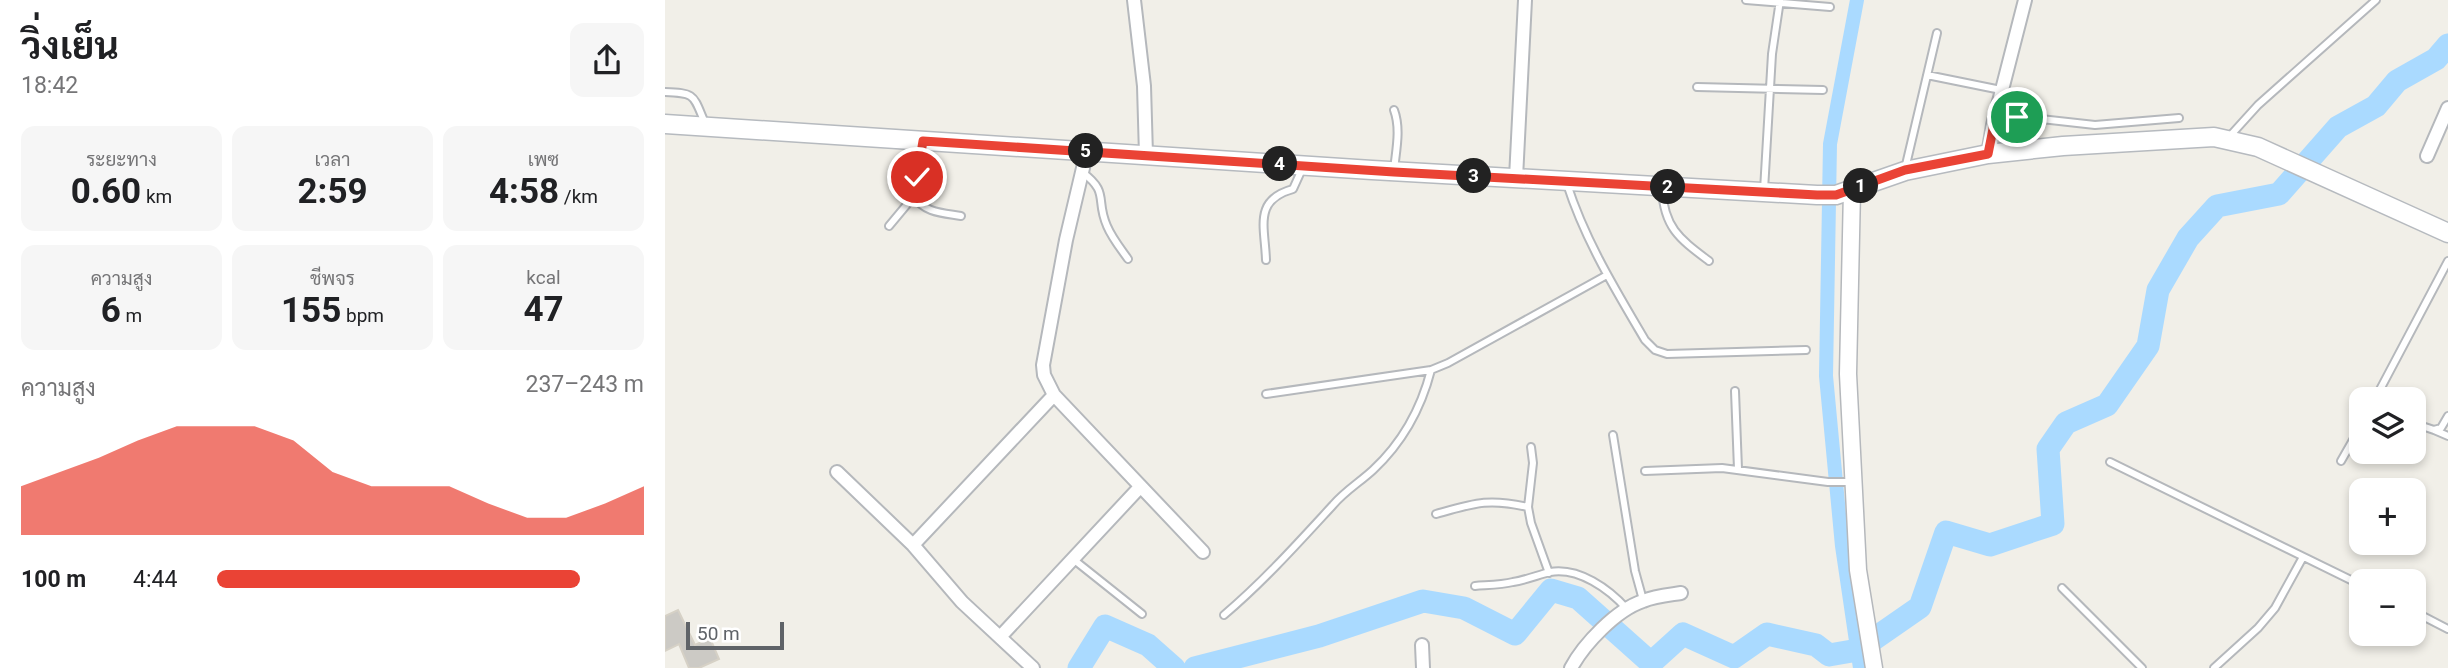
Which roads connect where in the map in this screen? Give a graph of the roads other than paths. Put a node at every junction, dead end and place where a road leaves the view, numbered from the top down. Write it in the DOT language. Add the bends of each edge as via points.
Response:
graph roads {
  1 [pos="1134,0"];
  2 [pos="1525,0"];
  3 [pos="1746,0"];
  4 [pos="2025,0"];
  5 [pos="2376,0"];
  6 [pos="1779,2"];
  7 [pos="1831,7"];
  8 [pos="1937,33"];
  9 [pos="1927,75"];
  10 [pos="1697,87"];
  11 [pos="1770,90"];
  12 [pos="1823,90"];
  13 [pos="2002,90"];
  14 [pos="665,92"];
  15 [pos="2448,108"];
  16 [pos="1394,110"];
  17 [pos="1996,114"];
  18 [pos="2179,118"];
  19 [pos="665,124"];
  20 [pos="707,127"];
  21 [pos="2227,139"];
  22 [pos="923,141"];
  23 [pos="1087,151"];
  24 [pos="1988,154"];
  25 [pos="1146,155"];
  26 [pos="2427,156"];
  27 [pos="1304,166"];
  28 [pos="1905,170"];
  29 [pos="1082,172"];
  30 [pos="1394,172"];
  31 [pos="1515,178"];
  32 [pos="1567,182"];
  33 [pos="1661,187"];
  34 [pos="1764,191"];
  35 [pos="1844,192"];
  36 [pos="914,195"];
  37 [pos="961,216"];
  38 [pos="889,226"];
  39 [pos="2448,233"];
  40 [pos="1128,259"];
  41 [pos="1266,260"];
  42 [pos="1709,261"];
  43 [pos="2448,261"];
  44 [pos="1607,275"];
  45 [pos="1806,350"];
  46 [pos="1431,370"];
  47 [pos="2381,387"];
  48 [pos="1735,391"];
  49 [pos="1266,394"];
  50 [pos="1054,395"];
  51 [pos="2448,416"];
  52 [pos="2426,427"];
  53 [pos="2434,430"];
  54 [pos="1613,435"];
  55 [pos="2448,436"];
  56 [pos="1531,447"];
  57 [pos="2349,447"];
  58 [pos="2341,461"];
  59 [pos="2110,462"];
  60 [pos="1738,469"];
  61 [pos="1646,471"];
  62 [pos="837,472"];
  63 [pos="1848,482"];
  64 [pos="1140,487"];
  65 [pos="1528,507"];
  66 [pos="1436,514"];
  67 [pos="913,545"];
  68 [pos="1203,552"];
  69 [pos="2303,557"];
  70 [pos="1073,559"];
  71 [pos="1549,573"];
  72 [pos="2349,579"];
  73 [pos="1475,586"];
  74 [pos="2062,588"];
  75 [pos="1681,593"];
  76 [pos="1643,600"];
  77 [pos="1627,609"];
  78 [pos="1142,614"];
  79 [pos="1224,615"];
  80 [pos="2426,618"];
  81 [pos="2448,629"];
  82 [pos="1000,638"];
  83 [pos="1422,645"];
  84 [pos="1873,661"];
  85 [pos="1033,668"];
  86 [pos="1423,668"];
  87 [pos="1571,668"];
  88 [pos="2142,668"];
  89 [pos="2214,668"];
  1 -- 25 [label="street"];
  2 -- 31 [label="street"];
  3 -- 6 [label="lane"];
  4 -- 13 [label="street"];
  5 -- 21 [label="lane" via="2258,105"];
  6 -- 7 [label="lane"];
  6 -- 11 [label="lane"];
  8 -- 9 [label="lane"];
  9 -- 13 [label="lane"];
  9 -- 28 [label="lane"];
  10 -- 11 [label="lane"];
  11 -- 12 [label="lane"];
  11 -- 34 [label="lane"];
  13 -- 17 [label="street"];
  14 -- 20 [label="lane" via="694,98"];
  15 -- 26 [label="street"];
  16 -- 30 [label="lane"];
  17 -- 18 [label="lane" via="2095,125"];
  17 -- 24 [label="street"];
  19 -- 20 [label="main road"];
  20 -- 22 [label="main road"];
  21 -- 24 [label="main road" via="2186,137"];
  21 -- 39 [label="main road" via="2258,147"];
  22 -- 23 [label="main road"];
  22 -- 36 [label="lane"];
  23 -- 25 [label="main road"];
  23 -- 29 [label="street"];
  24 -- 28 [label="main road"];
  25 -- 27 [label="main road"];
  27 -- 30 [label="main road"];
  27 -- 41 [label="lane" via="1293,189 1267,203"];
  28 -- 35 [label="main road"];
  29 -- 40 [label="lane" via="1099,188 1105,224"];
  29 -- 50 [label="street" via="1043,365"];
  30 -- 31 [label="main road"];
  31 -- 32 [label="main road"];
  32 -- 33 [label="main road"];
  32 -- 44 [label="lane" via="1576,212"];
  33 -- 34 [label="main road"];
  33 -- 42 [label="lane" via="1672,230"];
  34 -- 35 [label="main road"];
  35 -- 63 [label="street"];
  36 -- 37 [label="lane" via="931,211"];
  36 -- 38 [label="lane"];
  43 -- 47 [label="lane"];
  44 -- 45 [label="lane" via="1655,350 1667,354"];
  44 -- 46 [label="lane"];
  46 -- 49 [label="lane"];
  46 -- 79 [label="lane" via="1416,415 1397,444"];
  48 -- 60 [label="lane"];
  50 -- 64 [label="street"];
  50 -- 67 [label="street"];
  51 -- 53 [label="lane" via="2441,428"];
  52 -- 53 [label="lane"];
  53 -- 55 [label="lane"];
  54 -- 76 [label="lane"];
  56 -- 65 [label="lane"];
  57 -- 58 [label="lane"];
  59 -- 69 [label="lane"];
  60 -- 61 [label="lane"];
  60 -- 63 [label="lane"];
  62 -- 67 [label="street"];
  63 -- 84 [label="street"];
  64 -- 68 [label="street"];
  64 -- 70 [label="street"];
  65 -- 66 [label="lane" via="1489,501"];
  65 -- 71 [label="lane"];
  67 -- 82 [label="street"];
  69 -- 72 [label="lane"];
  69 -- 89 [label="lane" via="2275,608"];
  70 -- 78 [label="lane"];
  70 -- 82 [label="street"];
  71 -- 73 [label="lane"];
  71 -- 77 [label="lane" via="1572,573 1589,580"];
  74 -- 88 [label="lane"];
  75 -- 76 [label="street"];
  76 -- 77 [label="street"];
  77 -- 87 [label="street" via="1584,648"];
  80 -- 81 [label="lane"];
  82 -- 85 [label="street"];
  83 -- 86 [label="street"];
}
